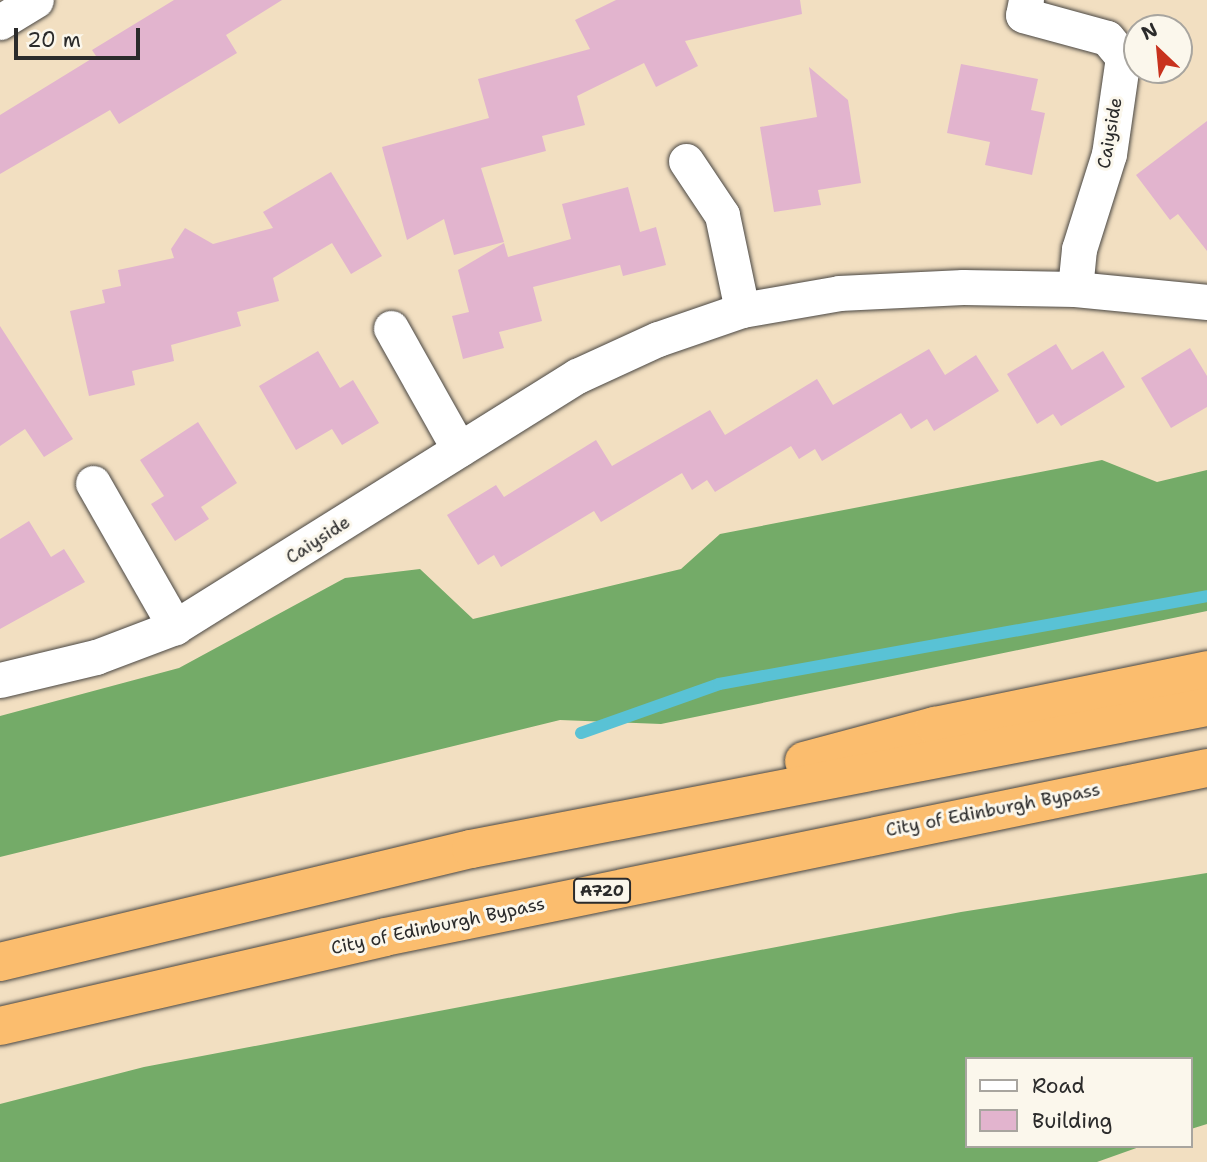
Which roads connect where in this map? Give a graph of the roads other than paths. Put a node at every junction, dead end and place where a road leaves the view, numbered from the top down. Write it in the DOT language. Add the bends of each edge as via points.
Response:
graph roads {
  1 [pos="36,0"];
  2 [pos="1026,0"];
  3 [pos="0,22"];
  4 [pos="686,161"];
  5 [pos="1075,289"];
  6 [pos="1207,302"];
  7 [pos="742,310"];
  8 [pos="391,328"];
  9 [pos="459,449"];
  10 [pos="93,483"];
  11 [pos="175,627"];
  12 [pos="1207,670"];
  13 [pos="0,680"];
  14 [pos="1207,707"];
  15 [pos="1207,768"];
  16 [pos="1207,783"];
  17 [pos="996,809"];
  18 [pos="471,849"];
  19 [pos="0,962"];
  20 [pos="0,1026"];
  1 -- 3 [label="street"];
  2 -- 5 [label="street, Caiyside" via="1023,15 1107,38 1123,57 1109,154 1079,249"];
  4 -- 7 [label="street" via="722,215"];
  5 -- 6 [label="street, Caiyside"];
  5 -- 7 [label="street, Caiyside" via="963,287 839,293"];
  7 -- 9 [label="street, Caiyside" via="658,339 577,376"];
  8 -- 9 [label="street"];
  9 -- 11 [label="street, Caiyside"];
  10 -- 11 [label="street"];
  11 -- 13 [label="street, Caiyside" via="96,657"];
  12 -- 18 [label="highway" via="934,726"];
  14 -- 18 [label="highway"];
  15 -- 17 [label="highway, City of Edinburgh Bypass / A720"];
  16 -- 17 [label="highway"];
  17 -- 20 [label="highway, City of Edinburgh Bypass / A720" via="385,937"];
  18 -- 19 [label="highway"];
}
